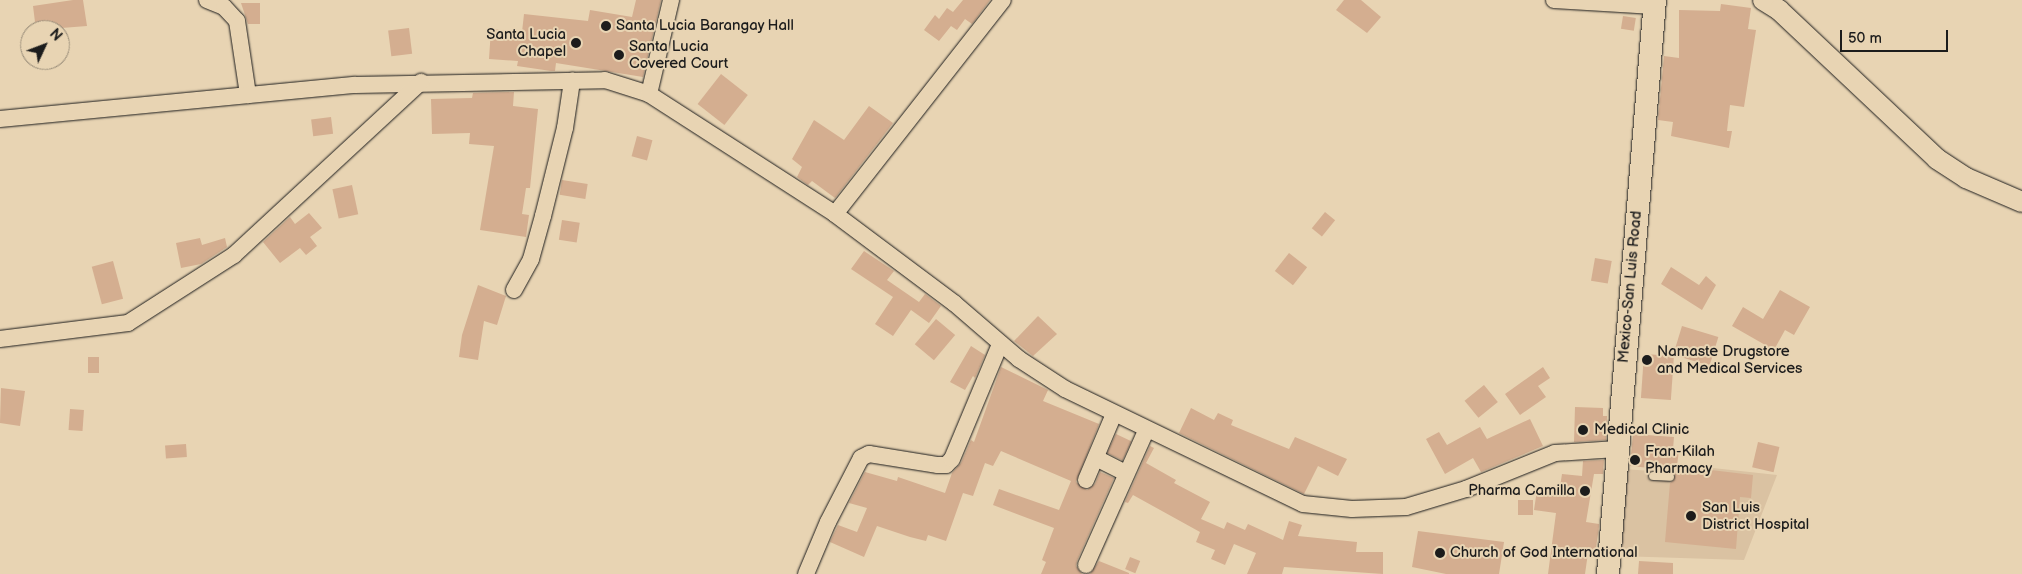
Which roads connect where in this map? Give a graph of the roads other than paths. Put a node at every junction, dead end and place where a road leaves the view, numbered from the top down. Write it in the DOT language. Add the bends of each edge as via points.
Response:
graph roads {
  1 [pos="207,0"];
  2 [pos="670,0"];
  3 [pos="1003,0"];
  4 [pos="1554,0"];
  5 [pos="1762,0"];
  6 [pos="1654,3"];
  7 [pos="572,81"];
  8 [pos="421,82"];
  9 [pos="649,94"];
  10 [pos="248,95"];
  11 [pos="0,119"];
  12 [pos="2022,202"];
  13 [pos="835,214"];
  14 [pos="514,290"];
  15 [pos="0,339"];
  16 [pos="1000,344"];
  17 [pos="1114,414"];
  18 [pos="1146,431"];
  19 [pos="1617,449"];
  20 [pos="1096,458"];
  21 [pos="1125,473"];
  22 [pos="1653,476"];
  23 [pos="1670,477"];
  24 [pos="1086,480"];
  25 [pos="1086,565"];
  26 [pos="806,574"];
  27 [pos="1608,574"];
  1 -- 10 [label="street" via="224,8 237,21"];
  2 -- 9 [label="street"];
  3 -- 13 [label="street"];
  4 -- 6 [label="street"];
  5 -- 12 [label="street" via="1779,10 1938,159 1966,178"];
  6 -- 19 [label="main road, Mexico-San Luis Road"];
  7 -- 8 [label="street"];
  7 -- 9 [label="street" via="605,80"];
  7 -- 14 [label="street" via="565,128 543,216 531,259"];
  8 -- 10 [label="street"];
  8 -- 15 [label="street" via="234,255 128,323"];
  9 -- 13 [label="street"];
  10 -- 11 [label="street"];
  13 -- 16 [label="street" via="954,303"];
  16 -- 17 [label="street" via="1065,389"];
  16 -- 26 [label="street" via="952,459 946,465 938,465 869,454 862,458 828,522"];
  17 -- 18 [label="street"];
  17 -- 20 [label="street"];
  18 -- 19 [label="street" via="1303,504 1352,510 1406,507 1430,501 1555,453"];
  18 -- 21 [label="street"];
  19 -- 27 [label="main road, Mexico-San Luis Road"];
  20 -- 21 [label="street"];
  20 -- 24 [label="street"];
  21 -- 25 [label="street"];
  22 -- 23 [label="lane"];
}
